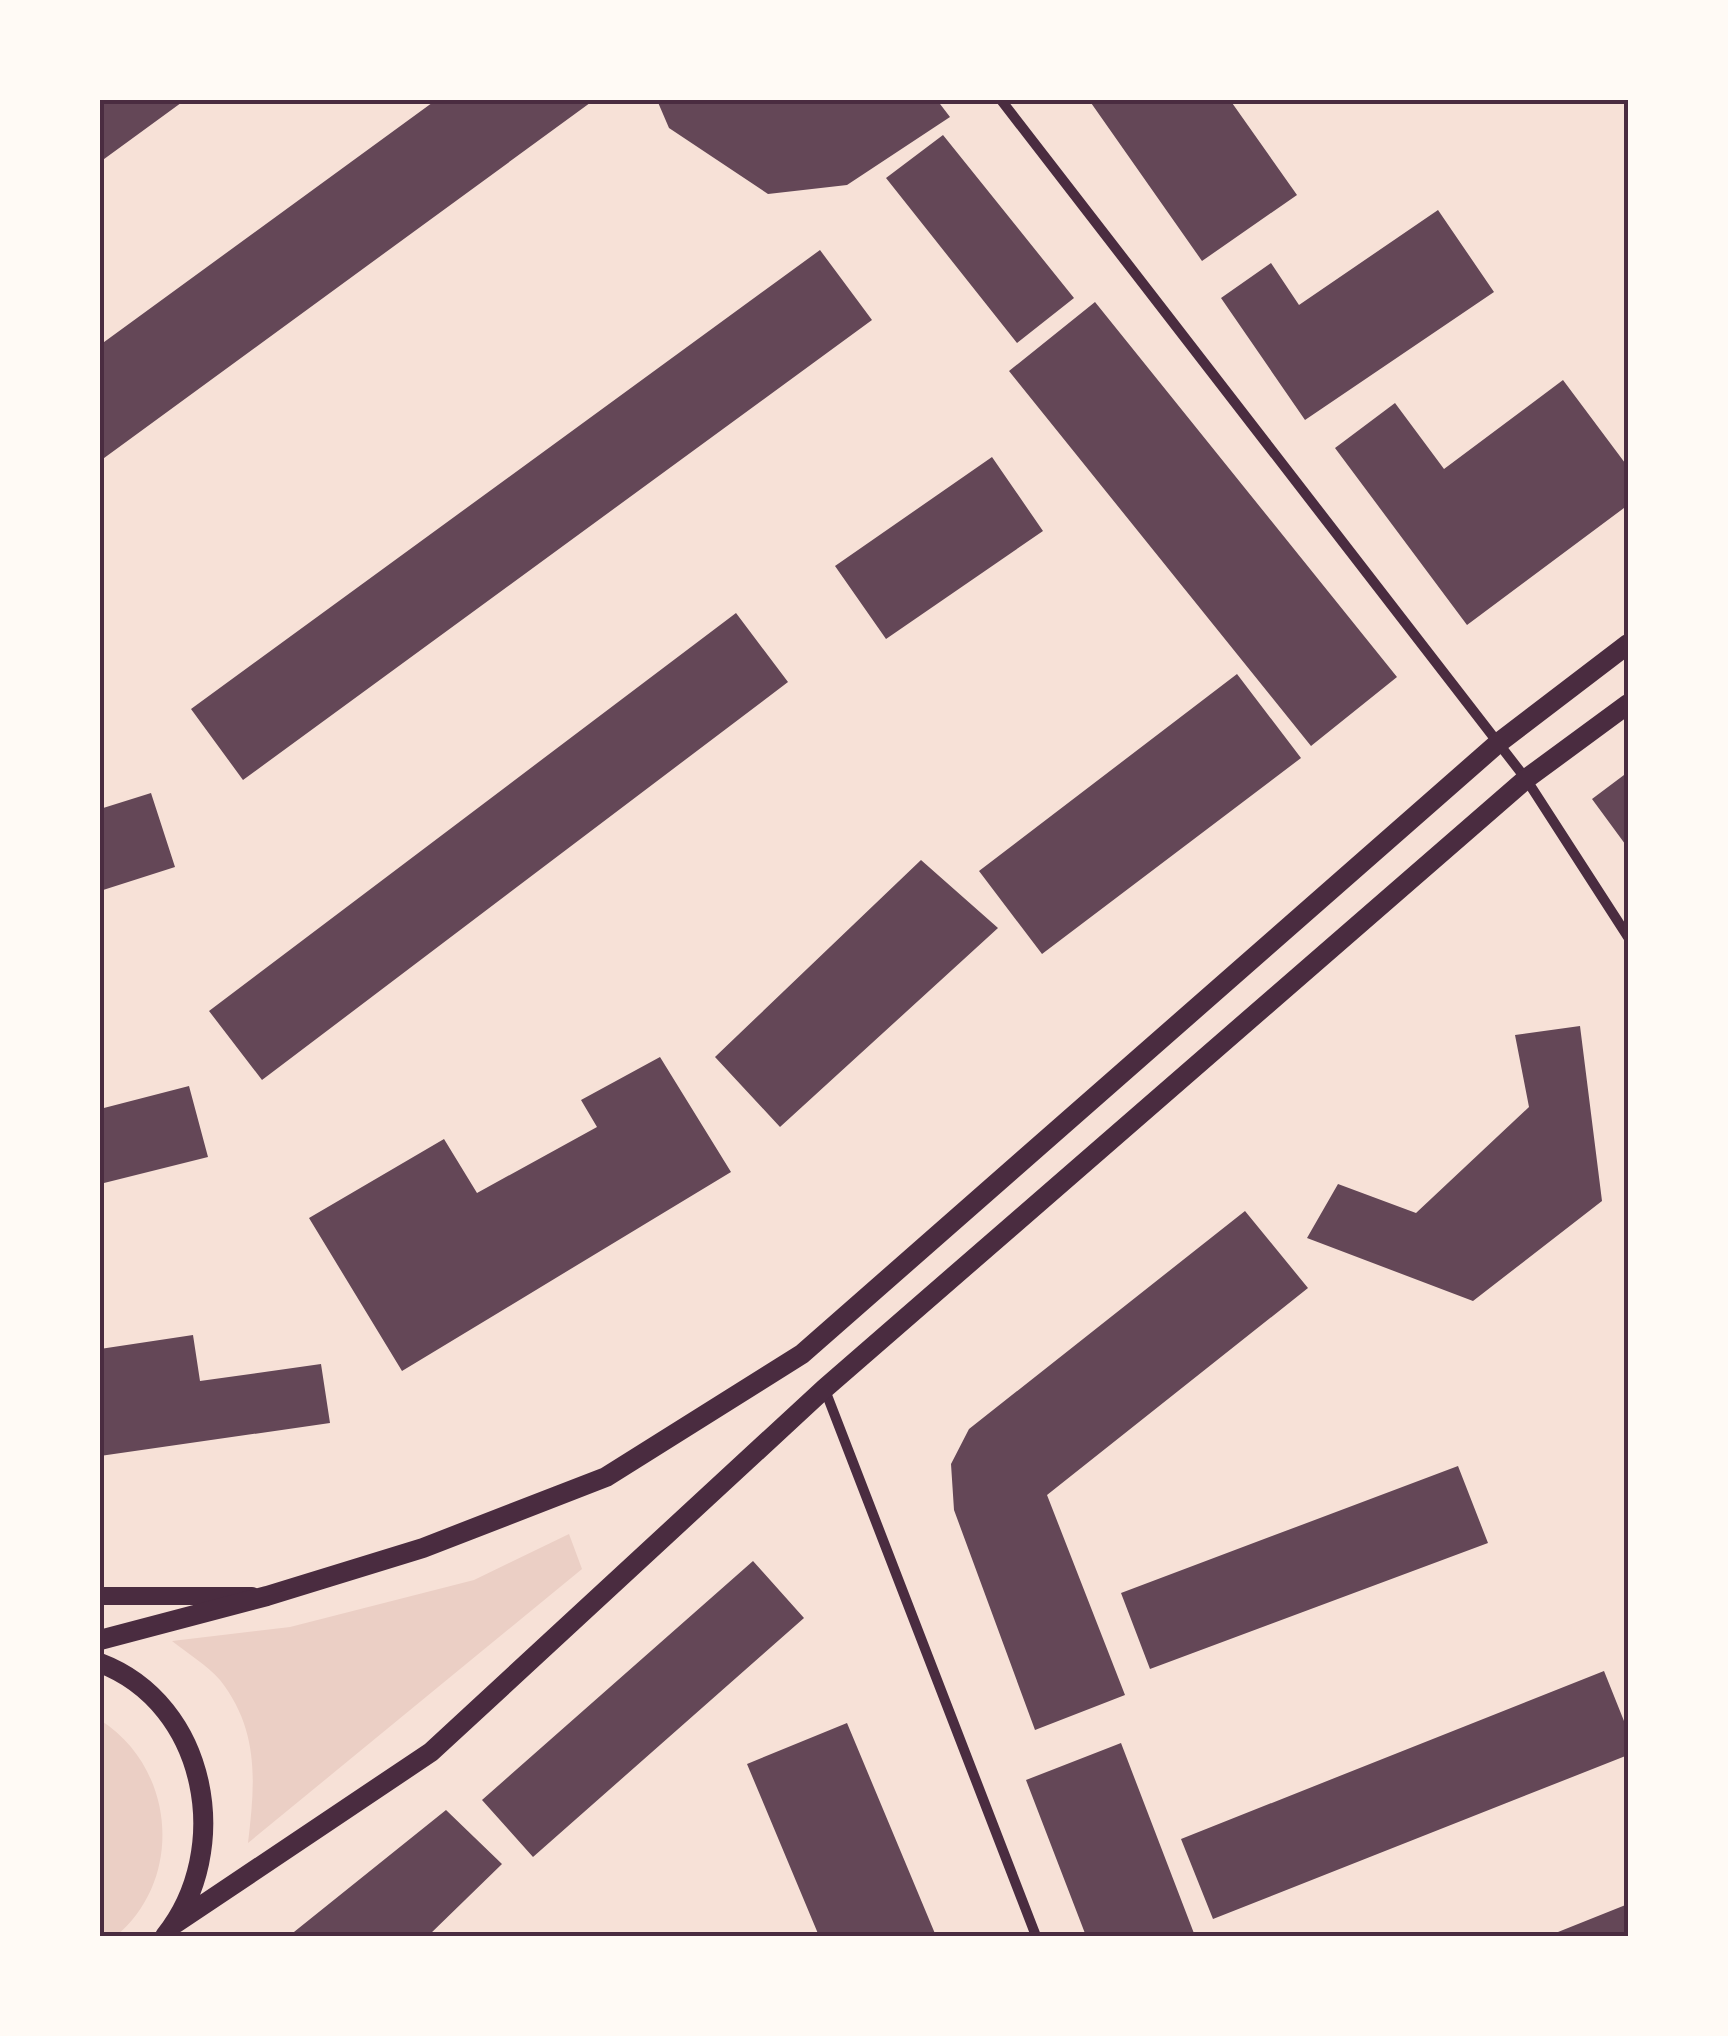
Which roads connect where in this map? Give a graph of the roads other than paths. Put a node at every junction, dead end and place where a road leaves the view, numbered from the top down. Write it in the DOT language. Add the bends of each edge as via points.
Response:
graph roads {
  1 [pos="1000,100"];
  2 [pos="1628,644"];
  3 [pos="1628,704"];
  4 [pos="1497,744"];
  5 [pos="1526,779"];
  6 [pos="1628,937"];
  7 [pos="824,1389"];
  8 [pos="100,1596"];
  9 [pos="268,1596"];
  10 [pos="100,1640"];
  11 [pos="100,1663"];
  12 [pos="171,1929"];
  13 [pos="1036,1936"];
  1 -- 4 [label="street"];
  2 -- 4 [label="main road"];
  3 -- 5 [label="main road"];
  4 -- 5 [label="street"];
  4 -- 9 [label="main road" via="802,1354 606,1478 423,1548"];
  5 -- 6 [label="street"];
  5 -- 7 [label="main road"];
  7 -- 12 [label="main road" via="432,1752"];
  7 -- 13 [label="street"];
  8 -- 9 [label="street"];
  9 -- 10 [label="main road"];
  11 -- 12 [label="main road" via="162,1707 193,1757 206,1813 200,1870"];
}
